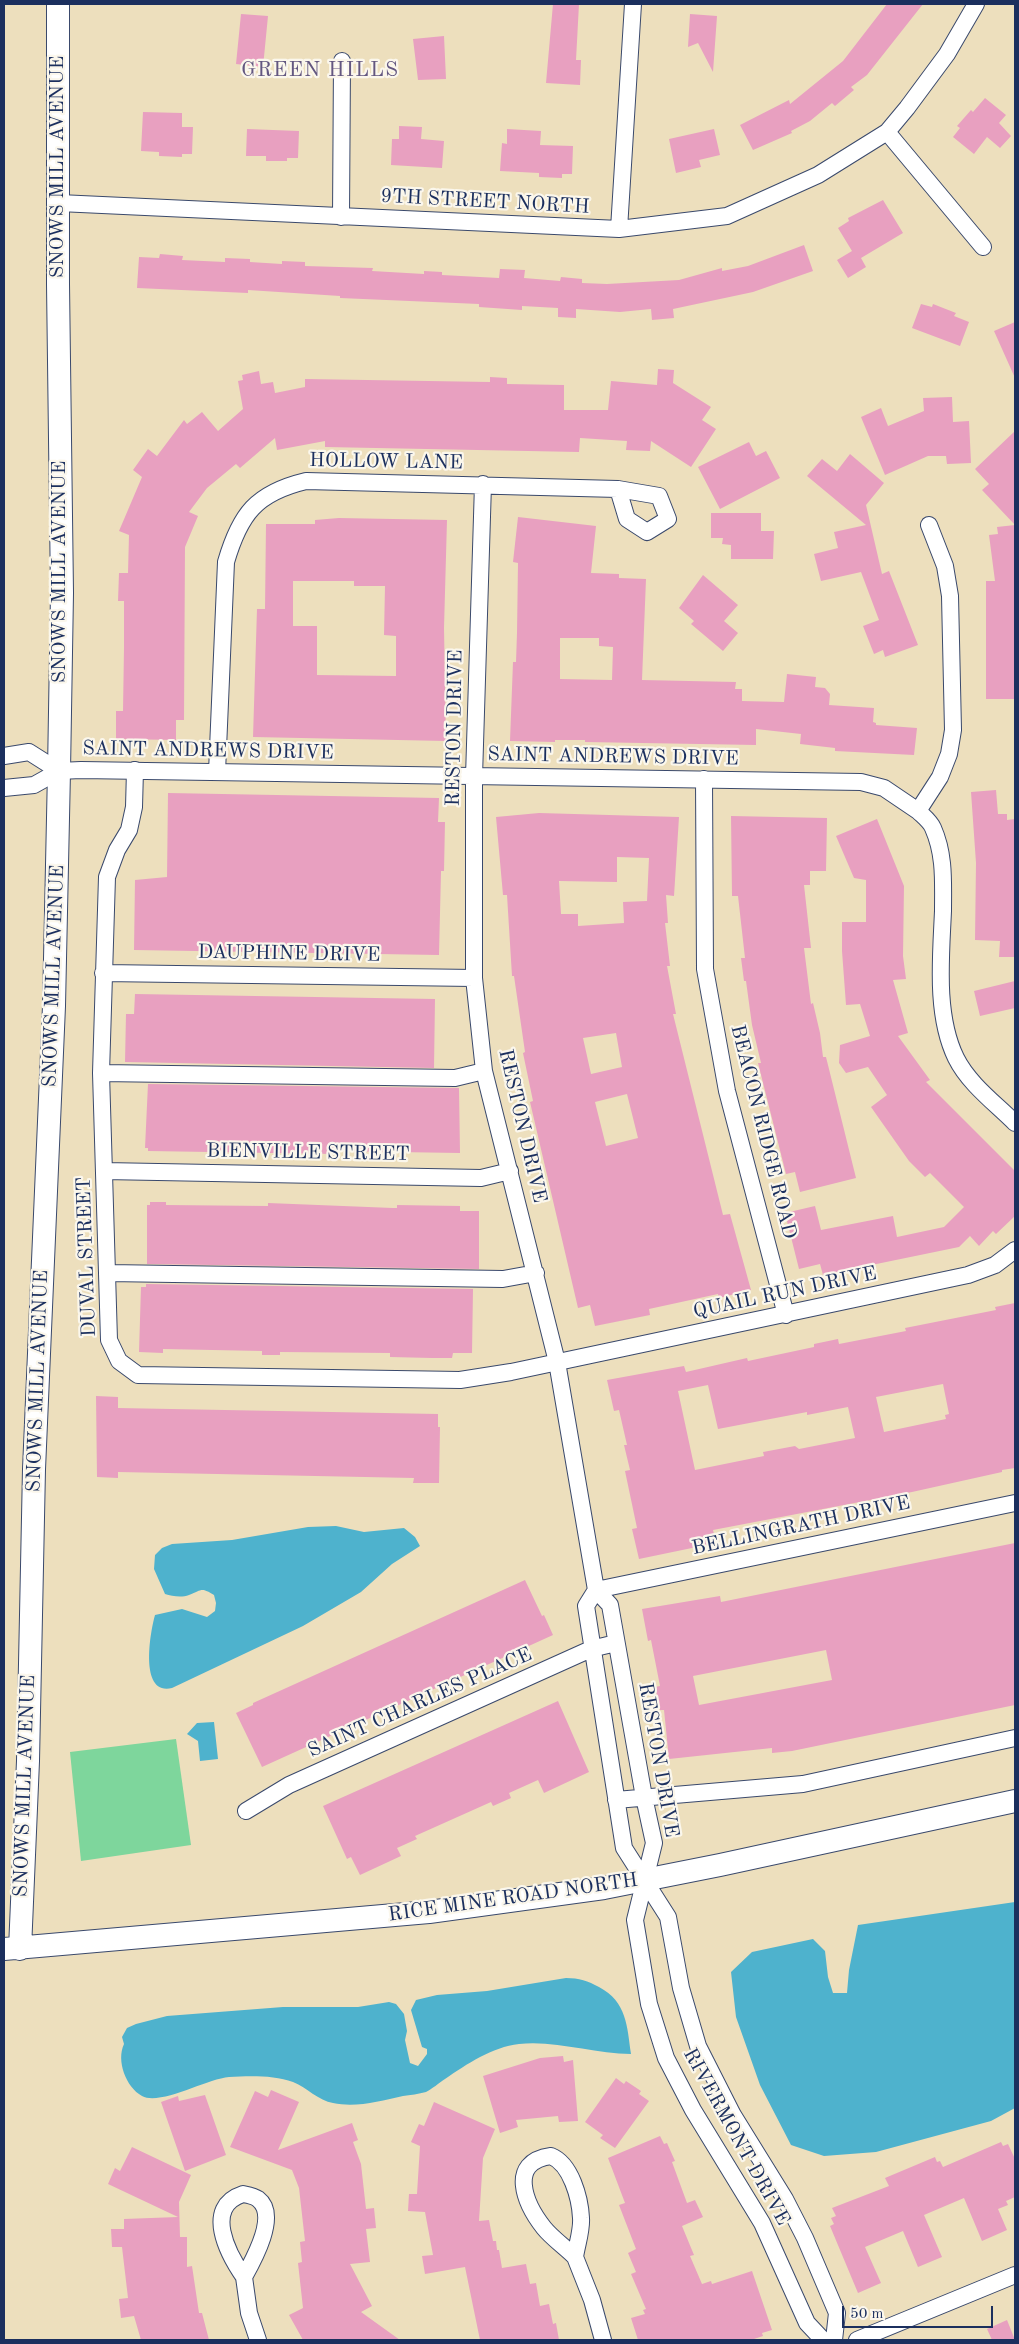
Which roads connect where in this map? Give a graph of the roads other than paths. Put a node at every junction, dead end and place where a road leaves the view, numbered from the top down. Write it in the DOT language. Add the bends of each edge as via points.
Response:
graph roads {
  1 [pos="58,4"];
  2 [pos="633,4"];
  3 [pos="976,4"];
  4 [pos="342,62"];
  5 [pos="887,132"];
  6 [pos="59,203"];
  7 [pos="342,216"];
  8 [pos="619,229"];
  9 [pos="983,247"];
  10 [pos="483,484"];
  11 [pos="618,489"];
  12 [pos="929,525"];
  13 [pos="4,756"];
  14 [pos="135,770"];
  15 [pos="59,771"];
  16 [pos="217,772"];
  17 [pos="474,777"];
  18 [pos="704,779"];
  19 [pos="4,788"];
  20 [pos="918,811"];
  21 [pos="103,973"];
  22 [pos="474,978"];
  23 [pos="484,1071"];
  24 [pos="101,1073"];
  25 [pos="1015,1123"];
  26 [pos="104,1171"];
  27 [pos="510,1171"];
  28 [pos="1015,1250"];
  29 [pos="108,1273"];
  30 [pos="536,1273"];
  31 [pos="786,1315"];
  32 [pos="557,1362"];
  33 [pos="1015,1503"];
  34 [pos="596,1590"];
  35 [pos="616,1643"];
  36 [pos="591,1649"];
  37 [pos="1015,1738"];
  38 [pos="644,1797"];
  39 [pos="616,1800"];
  40 [pos="1015,1802"];
  41 [pos="246,1811"];
  42 [pos="644,1881"];
  43 [pos="12,1949"];
  44 [pos="575,2257"];
  45 [pos="1015,2275"];
  46 [pos="244,2277"];
  47 [pos="258,2340"];
  48 [pos="603,2340"];
  49 [pos="824,2340"];
  50 [pos="834,2340"];
  51 [pos="857,2340"];
  1 -- 6 [label="main road, SNOWS MILL AVENUE"];
  2 -- 8 [label="street"];
  3 -- 5 [label="street, 9TH STREET NORTH" via="947,54"];
  4 -- 7 [label="street"];
  5 -- 8 [label="street, 9TH STREET NORTH" via="818,175 726,216"];
  5 -- 9 [label="street"];
  6 -- 7 [label="street, 9TH STREET NORTH"];
  6 -- 15 [label="main road, SNOWS MILL AVENUE" via="62,593"];
  7 -- 8 [label="street, 9TH STREET NORTH"];
  10 -- 11 [label="street, HOLLOW LANE"];
  10 -- 16 [label="street, HOLLOW LANE" via="306,481 282,486 261,499 244,517 226,562"];
  10 -- 17 [label="street, RESTON DRIVE"];
  12 -- 20 [label="street" via="945,566 950,596 953,730 949,754 940,777"];
  13 -- 15 [label="street" via="30,752"];
  14 -- 15 [label="street, SAINT ANDREWS DRIVE"];
  14 -- 16 [label="street, SAINT ANDREWS DRIVE"];
  14 -- 21 [label="street, DUVAL STREET" via="134,807 129,830 107,877"];
  15 -- 19 [label="street" via="34,785"];
  15 -- 43 [label="main road, SNOWS MILL AVENUE" via="54,1006 34,1470 28,1761"];
  16 -- 17 [label="street, SAINT ANDREWS DRIVE"];
  17 -- 18 [label="street, SAINT ANDREWS DRIVE"];
  17 -- 22 [label="street, RESTON DRIVE"];
  18 -- 20 [label="street, SAINT ANDREWS DRIVE" via="861,782 884,788"];
  18 -- 31 [label="street, BEACON RIDGE ROAD" via="705,969 727,1091"];
  20 -- 25 [label="street, SAINT ANDREWS DRIVE" via="932,826 944,873 942,989 946,1025 956,1058 969,1079"];
  21 -- 22 [label="street, DAUPHINE DRIVE"];
  21 -- 24 [label="street, DUVAL STREET"];
  22 -- 23 [label="street, RESTON DRIVE"];
  23 -- 24 [label="street" via="455,1078"];
  23 -- 27 [label="street, RESTON DRIVE"];
  24 -- 26 [label="street, DUVAL STREET"];
  26 -- 27 [label="street, BIENVILLE STREET" via="481,1178"];
  26 -- 29 [label="street, DUVAL STREET"];
  27 -- 30 [label="street, RESTON DRIVE"];
  28 -- 31 [label="street, QUAIL RUN DRIVE" via="995,1265 968,1276"];
  29 -- 30 [label="street" via="503,1280"];
  29 -- 32 [label="street, DUVAL STREET" via="109,1340 119,1361 138,1375 460,1380"];
  30 -- 32 [label="street, RESTON DRIVE"];
  31 -- 32 [label="street, QUAIL RUN DRIVE"];
  32 -- 34 [label="street, RESTON DRIVE"];
  33 -- 34 [label="street, BELLINGRATH DRIVE"];
  34 -- 35 [label="street, RESTON DRIVE" via="610,1605"];
  34 -- 36 [label="street" via="586,1606"];
  35 -- 36 [label="street, SAINT CHARLES PLACE"];
  35 -- 38 [label="street, RESTON DRIVE"];
  36 -- 39 [label="street"];
  36 -- 41 [label="street, SAINT CHARLES PLACE" via="289,1785"];
  37 -- 38 [label="street" via="803,1784"];
  38 -- 39 [label="street"];
  38 -- 42 [label="street, RESTON DRIVE" via="654,1843"];
  39 -- 42 [label="street" via="624,1848"];
  40 -- 42 [label="main road, RICE MINE ROAD NORTH"];
  42 -- 43 [label="main road, RICE MINE ROAD NORTH" via="430,1912"];
  42 -- 49 [label="street, RIVERMONT DRIVE" via="635,1920 649,2004 666,2058 693,2110 762,2223 808,2323"];
  42 -- 50 [label="street, RIVERMONT DRIVE" via="668,1917 681,1988 698,2046 733,2115 805,2238 836,2313"];
  44 -- 44 [label="street" via="581,2219 579,2200 559,2160 551,2156 540,2158 525,2170 526,2195 544,2228"];
  44 -- 48 [label="street"];
  45 -- 51 [label="street"];
  46 -- 47 [label="street" via="249,2313"];
}
